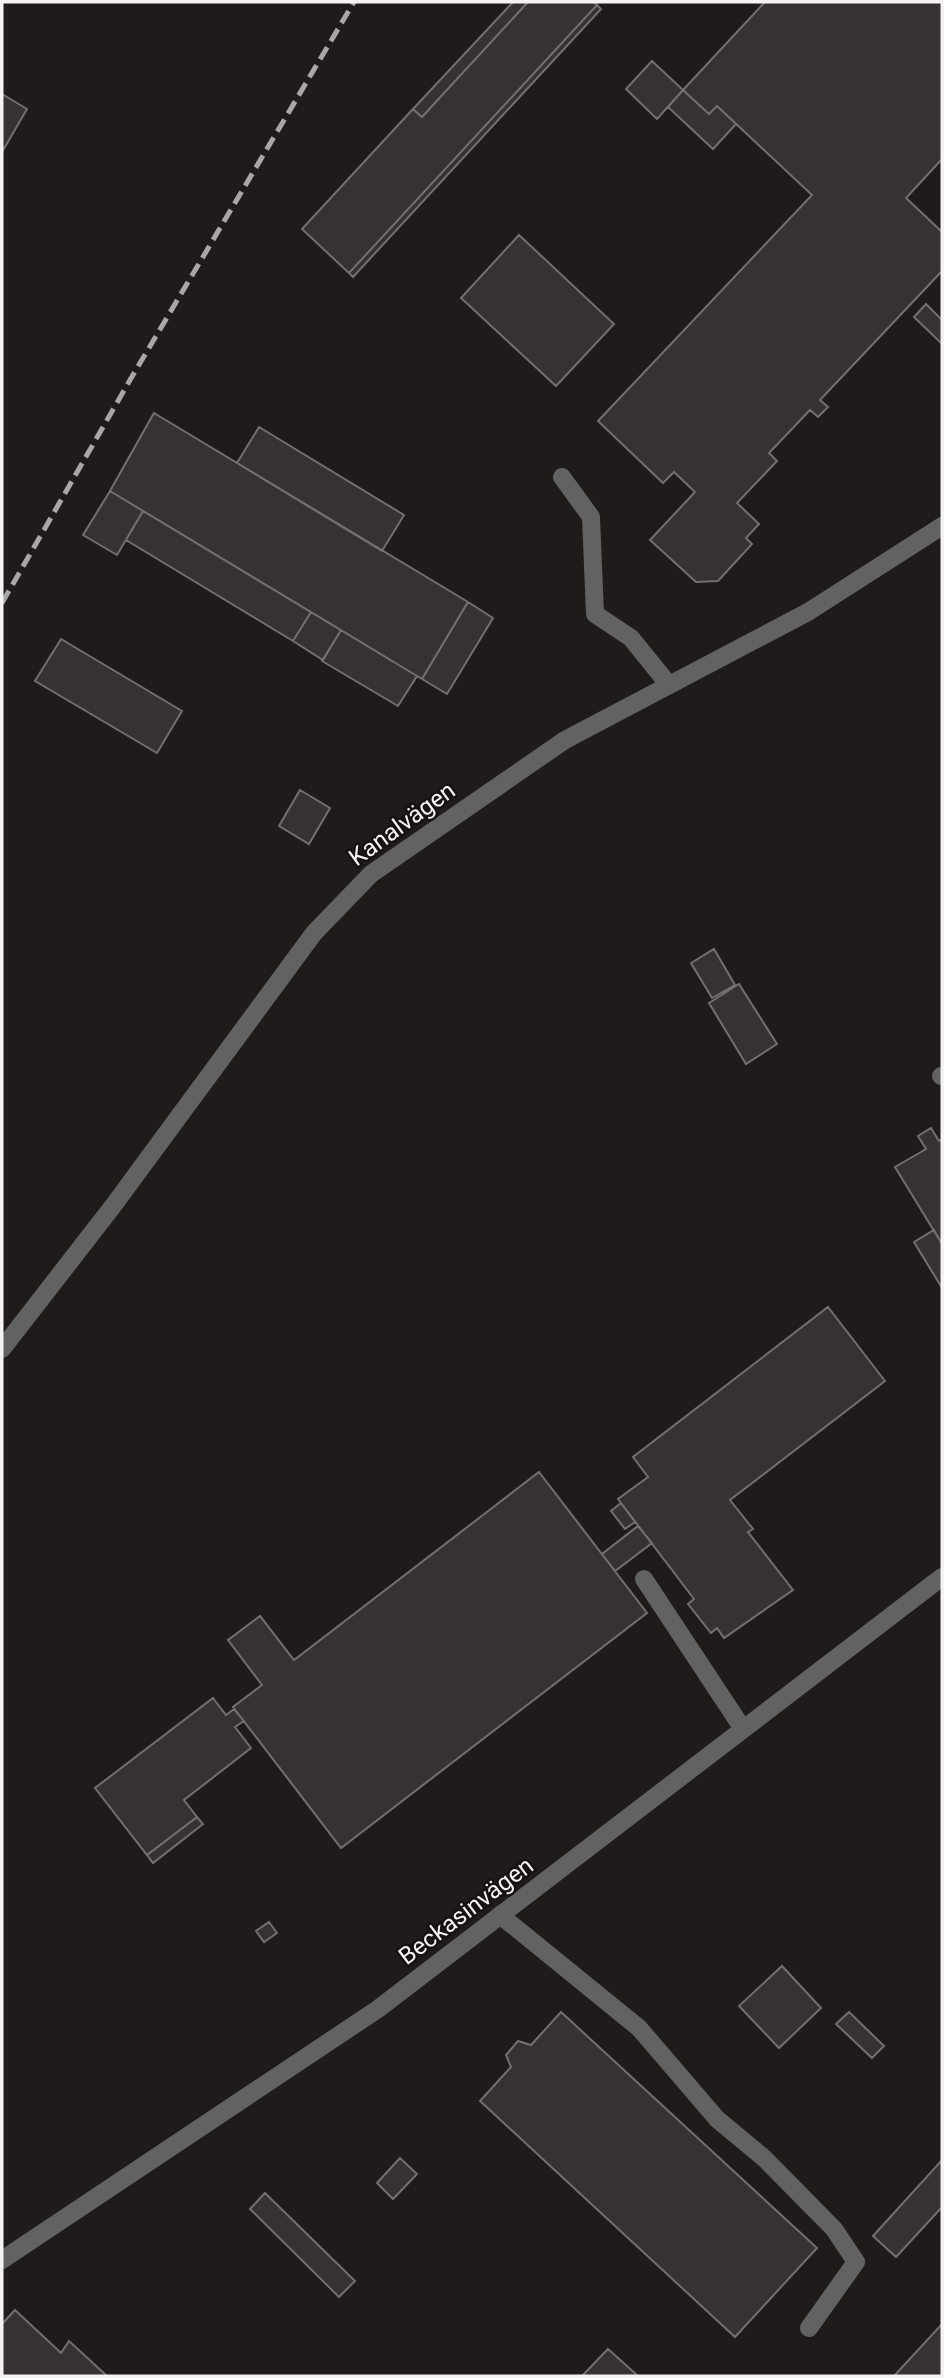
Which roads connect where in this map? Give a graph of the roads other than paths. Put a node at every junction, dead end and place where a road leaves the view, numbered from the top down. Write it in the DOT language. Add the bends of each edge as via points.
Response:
graph roads {
  1 [pos="562,477"];
  2 [pos="942,526"];
  3 [pos="668,685"];
  4 [pos="2,1349"];
  5 [pos="942,1577"];
  6 [pos="644,1579"];
  7 [pos="743,1729"];
  8 [pos="500,1916"];
  9 [pos="2,2260"];
  10 [pos="808,2328"];
  1 -- 3 [label="street" via="590,517 595,614 631,638"];
  2 -- 3 [label="street, Kanalvägen" via="808,612"];
  3 -- 4 [label="street, Kanalvägen" via="565,740 370,874 314,933"];
  5 -- 7 [label="street, Beckasinvägen"];
  6 -- 7 [label="street"];
  7 -- 8 [label="street, Beckasinvägen"];
  8 -- 9 [label="street, Beckasinvägen" via="378,2009"];
  8 -- 10 [label="street" via="639,2028 717,2119 764,2158 834,2229 856,2263"];
}
